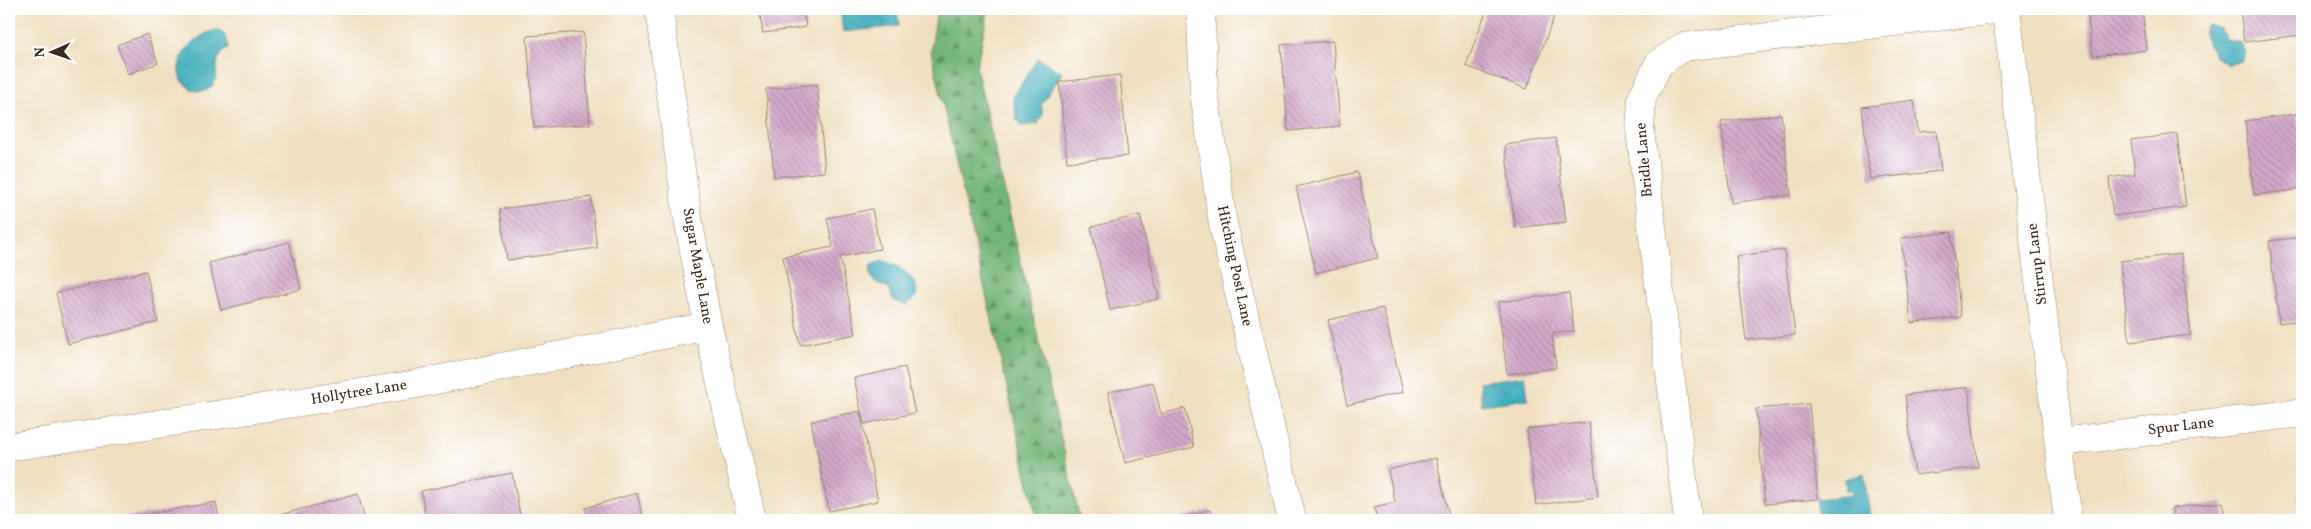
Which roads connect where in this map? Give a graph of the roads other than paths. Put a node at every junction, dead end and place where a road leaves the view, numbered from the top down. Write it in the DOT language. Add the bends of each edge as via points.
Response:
graph roads {
  1 [pos="659,9"];
  2 [pos="1203,9"];
  3 [pos="2005,9"];
  4 [pos="708,326"];
  5 [pos="2302,413"];
  6 [pos="2060,442"];
  7 [pos="9,447"];
  8 [pos="752,520"];
  9 [pos="1292,520"];
  10 [pos="1688,520"];
  11 [pos="2068,520"];
  1 -- 4 [label="street, Sugar Maple Lane" via="687,214"];
  2 -- 9 [label="street, Hitching Post Lane" via="1204,92 1223,224"];
  3 -- 6 [label="street, Stirrup Lane"];
  3 -- 10 [label="street, Bridle Lane" via="1683,47 1660,63 1642,98 1640,130"];
  4 -- 7 [label="street, Hollytree Lane" via="411,385"];
  4 -- 8 [label="street, Sugar Maple Lane"];
  5 -- 6 [label="street, Spur Lane"];
  6 -- 11 [label="street, Stirrup Lane"];
}
